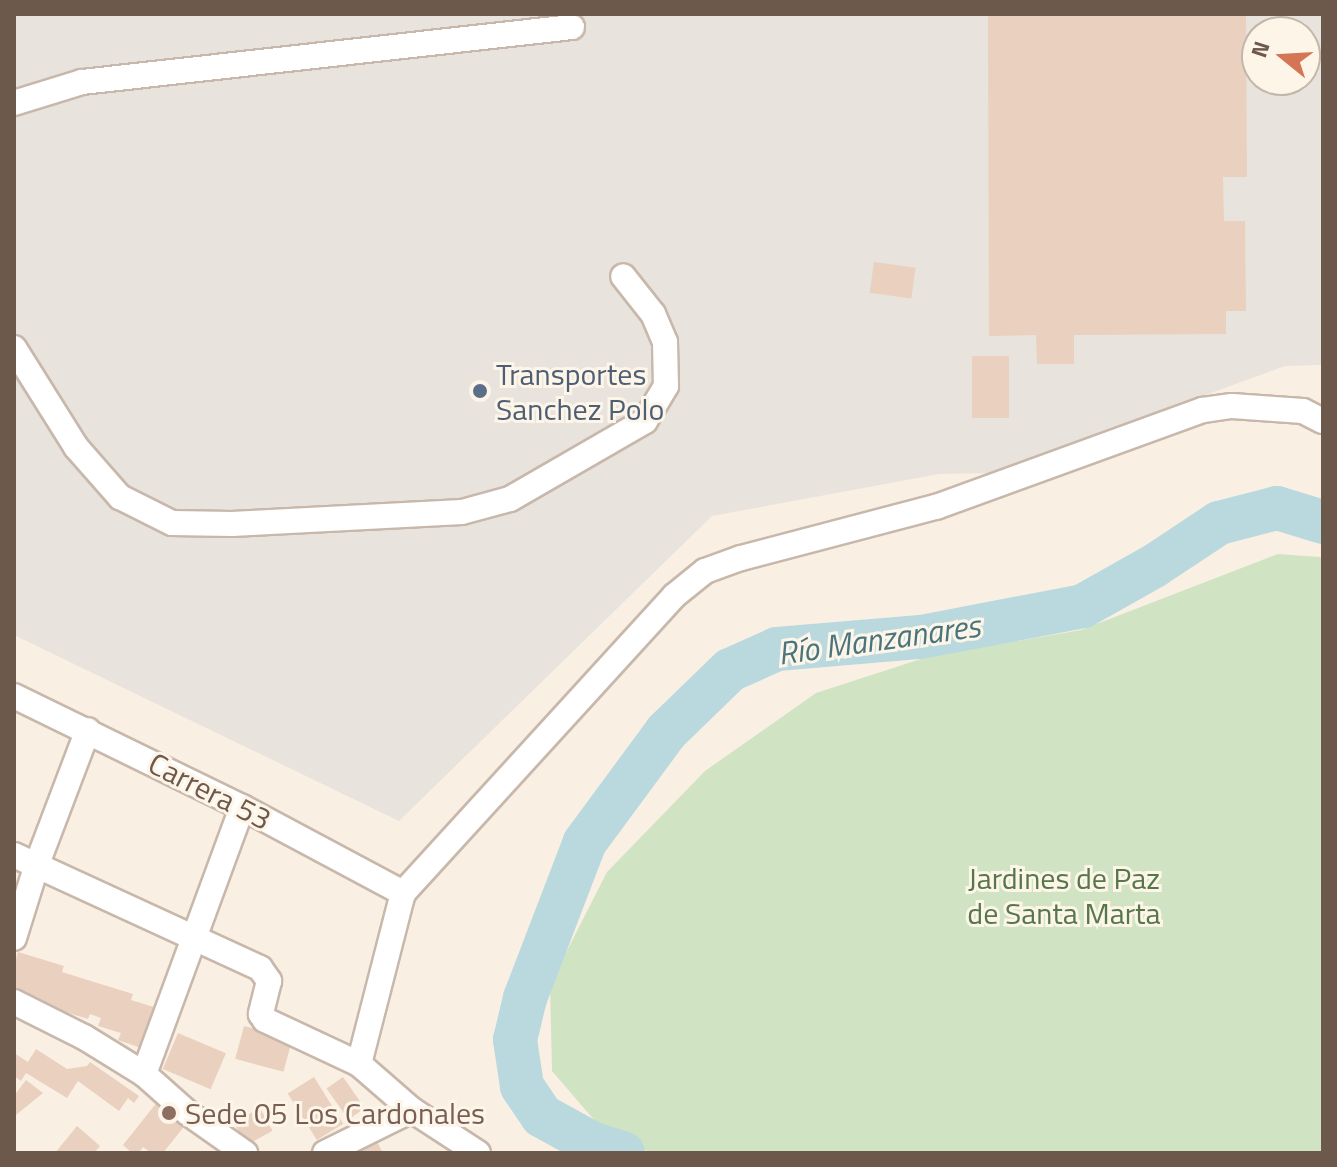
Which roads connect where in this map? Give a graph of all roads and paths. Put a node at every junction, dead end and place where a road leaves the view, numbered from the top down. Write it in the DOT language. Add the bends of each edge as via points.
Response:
graph roads {
  1 [pos="572,27"];
  2 [pos="14,103"];
  3 [pos="623,276"];
  4 [pos="14,348"];
  5 [pos="1323,421"];
  6 [pos="14,696"];
  7 [pos="88,730"];
  8 [pos="242,807"];
  9 [pos="14,855"];
  10 [pos="37,864"];
  11 [pos="403,893"];
  12 [pos="14,938"];
  13 [pos="192,939"];
  14 [pos="14,1002"];
  15 [pos="359,1064"];
  16 [pos="144,1074"];
  17 [pos="412,1110"];
  18 [pos="245,1153"];
  19 [pos="325,1153"];
  20 [pos="478,1153"];
  1 -- 2 [label="street" via="82,82"];
  3 -- 4 [label="street" via="653,314 665,342 666,386 645,421 510,499 462,512 172,523 120,497 76,447"];
  5 -- 11 [label="street" via="1303,411 1232,406 1203,410 936,507 705,571 674,596"];
  6 -- 7 [label="street, Carrera 53"];
  7 -- 8 [label="street, Carrera 53"];
  7 -- 10 [label="street"];
  8 -- 11 [label="street, Carrera 53"];
  8 -- 13 [label="street"];
  9 -- 10 [label="street"];
  10 -- 12 [label="street"];
  10 -- 13 [label="street"];
  11 -- 15 [label="street"];
  13 -- 15 [label="street" via="266,973 261,1014 271,1025"];
  13 -- 16 [label="street"];
  14 -- 16 [label="street"];
  15 -- 17 [label="street"];
  16 -- 18 [label="street"];
  17 -- 19 [label="street"];
  17 -- 20 [label="street"];
}
